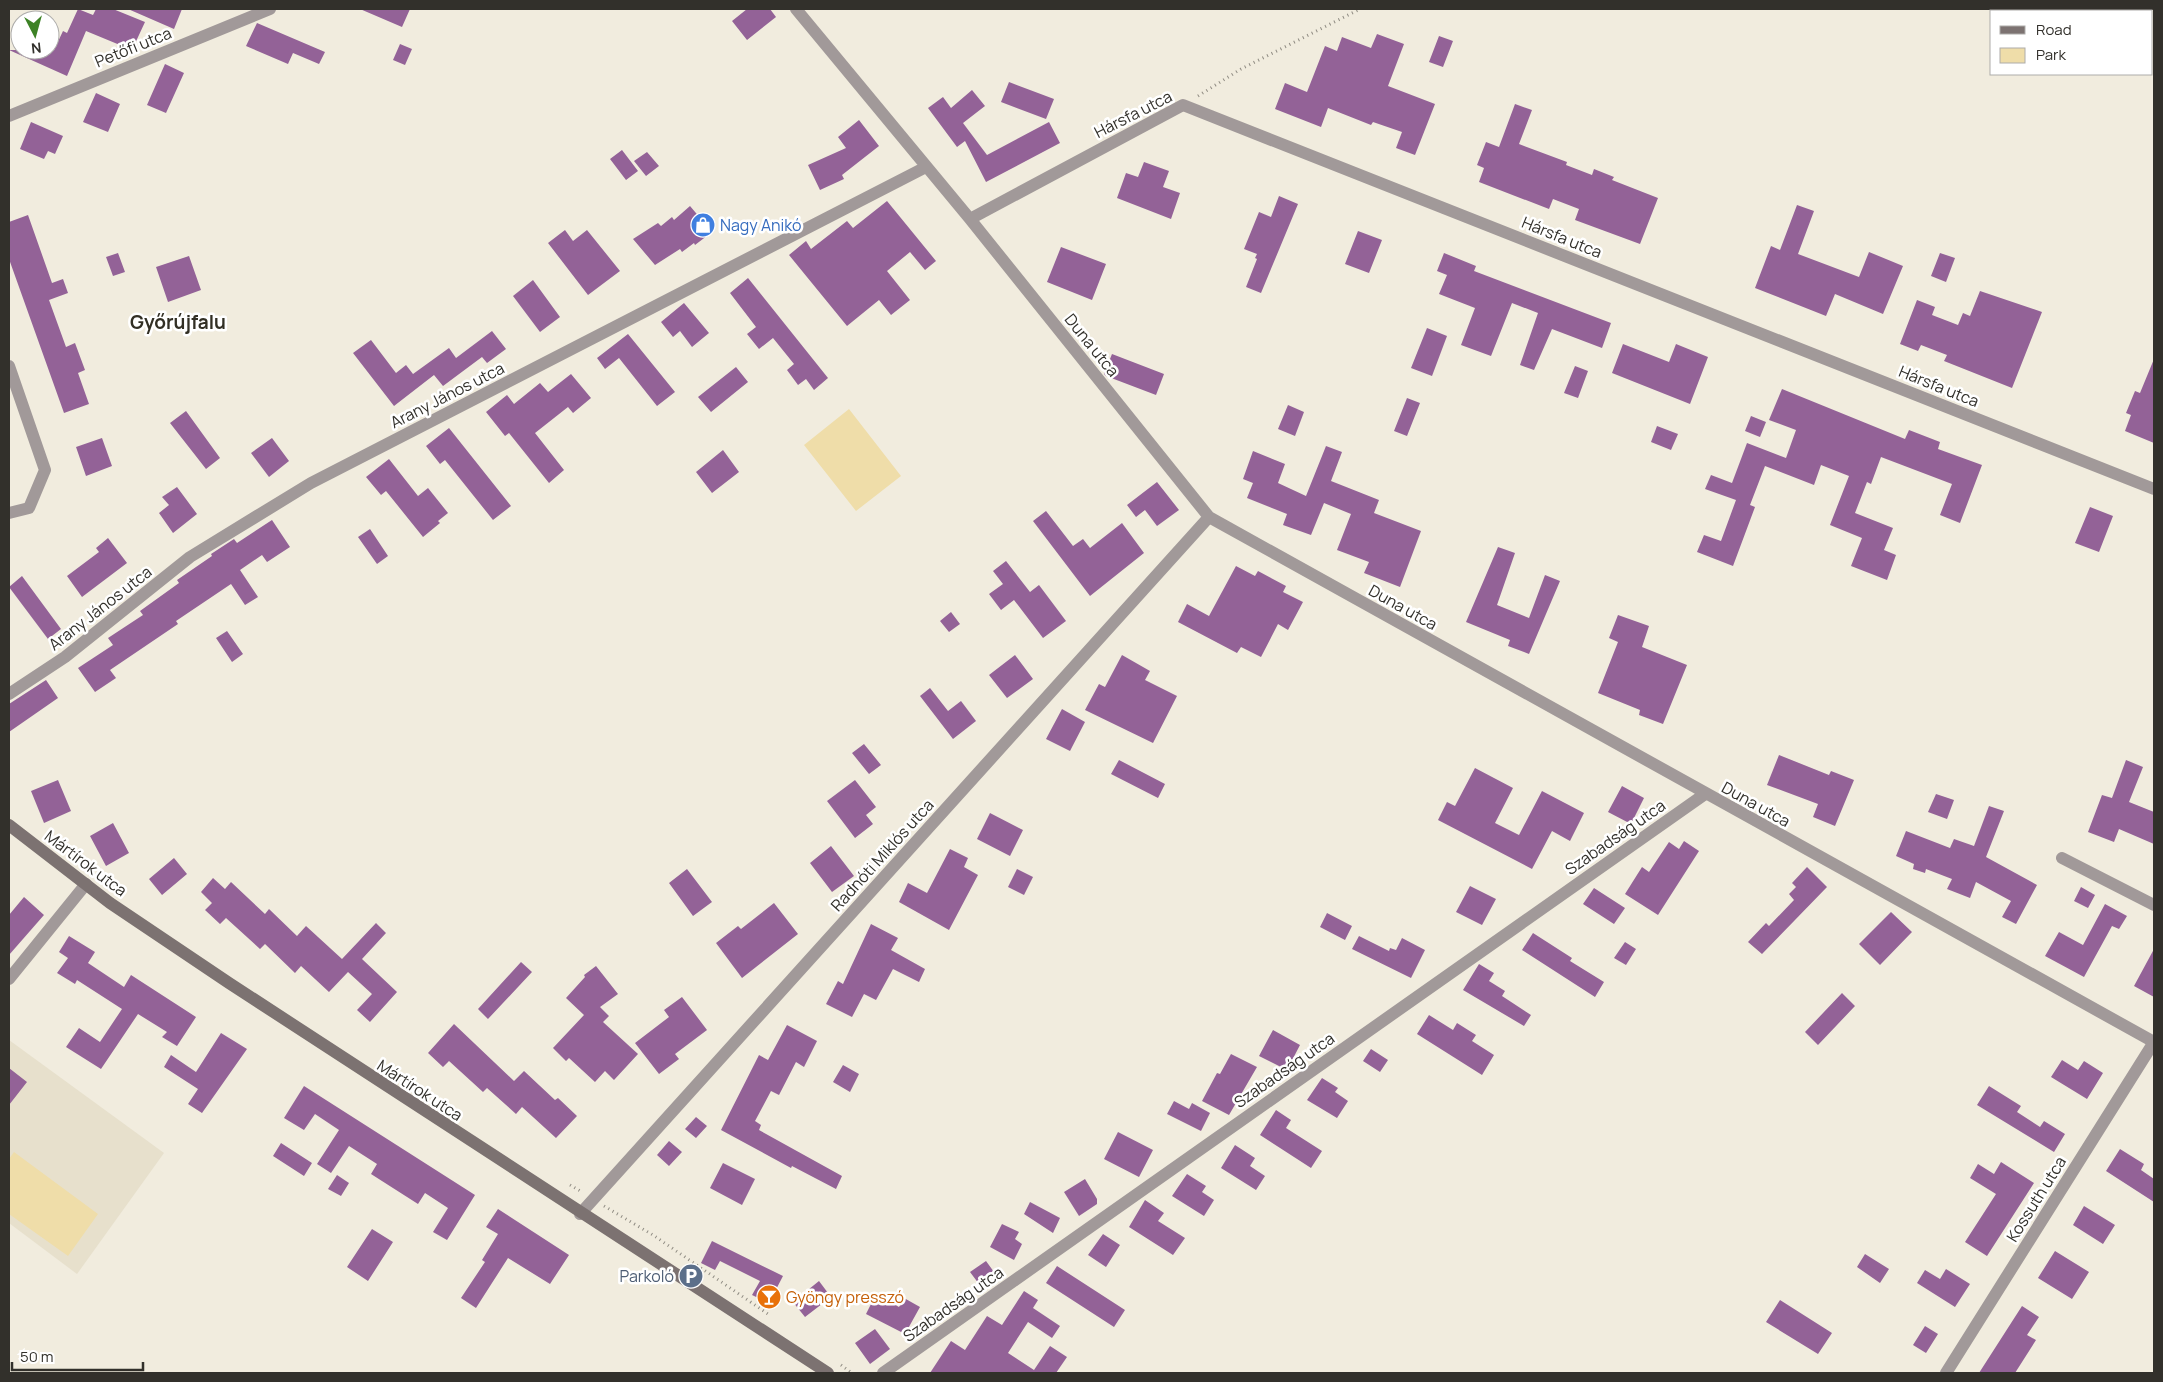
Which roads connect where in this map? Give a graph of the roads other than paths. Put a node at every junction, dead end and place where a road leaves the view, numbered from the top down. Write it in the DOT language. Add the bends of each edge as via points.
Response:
graph roads {
  1 [pos="270,9"];
  2 [pos="796,9"];
  3 [pos="9,116"];
  4 [pos="926,167"];
  5 [pos="970,219"];
  6 [pos="9,366"];
  7 [pos="2154,489"];
  8 [pos="9,514"];
  9 [pos="1209,517"];
  10 [pos="9,694"];
  11 [pos="1705,794"];
  12 [pos="9,825"];
  13 [pos="2062,858"];
  14 [pos="86,884"];
  15 [pos="2154,905"];
  16 [pos="9,979"];
  17 [pos="2154,1042"];
  18 [pos="580,1214"];
  19 [pos="824,1372"];
  20 [pos="883,1373"];
  21 [pos="1946,1373"];
  1 -- 3 [label="street, Petőfi utca"];
  2 -- 4 [label="street, Duna utca"];
  4 -- 5 [label="street, Duna utca"];
  4 -- 10 [label="street, Arany János utca" via="311,483 190,558 65,657"];
  5 -- 7 [label="street, Hársfa utca" via="1183,105"];
  5 -- 9 [label="street, Duna utca"];
  6 -- 8 [label="street" via="45,470 29,508"];
  9 -- 11 [label="street, Duna utca"];
  9 -- 18 [label="street, Radnóti Miklós utca"];
  11 -- 17 [label="street, Duna utca"];
  11 -- 20 [label="street, Szabadság utca"];
  12 -- 14 [label="main road, Mártírok utca"];
  13 -- 15 [label="street"];
  14 -- 16 [label="street"];
  14 -- 18 [label="main road, Mártírok utca" via="229,983"];
  17 -- 21 [label="street, Kossuth utca"];
  18 -- 19 [label="main road, Mártírok utca"];
}
